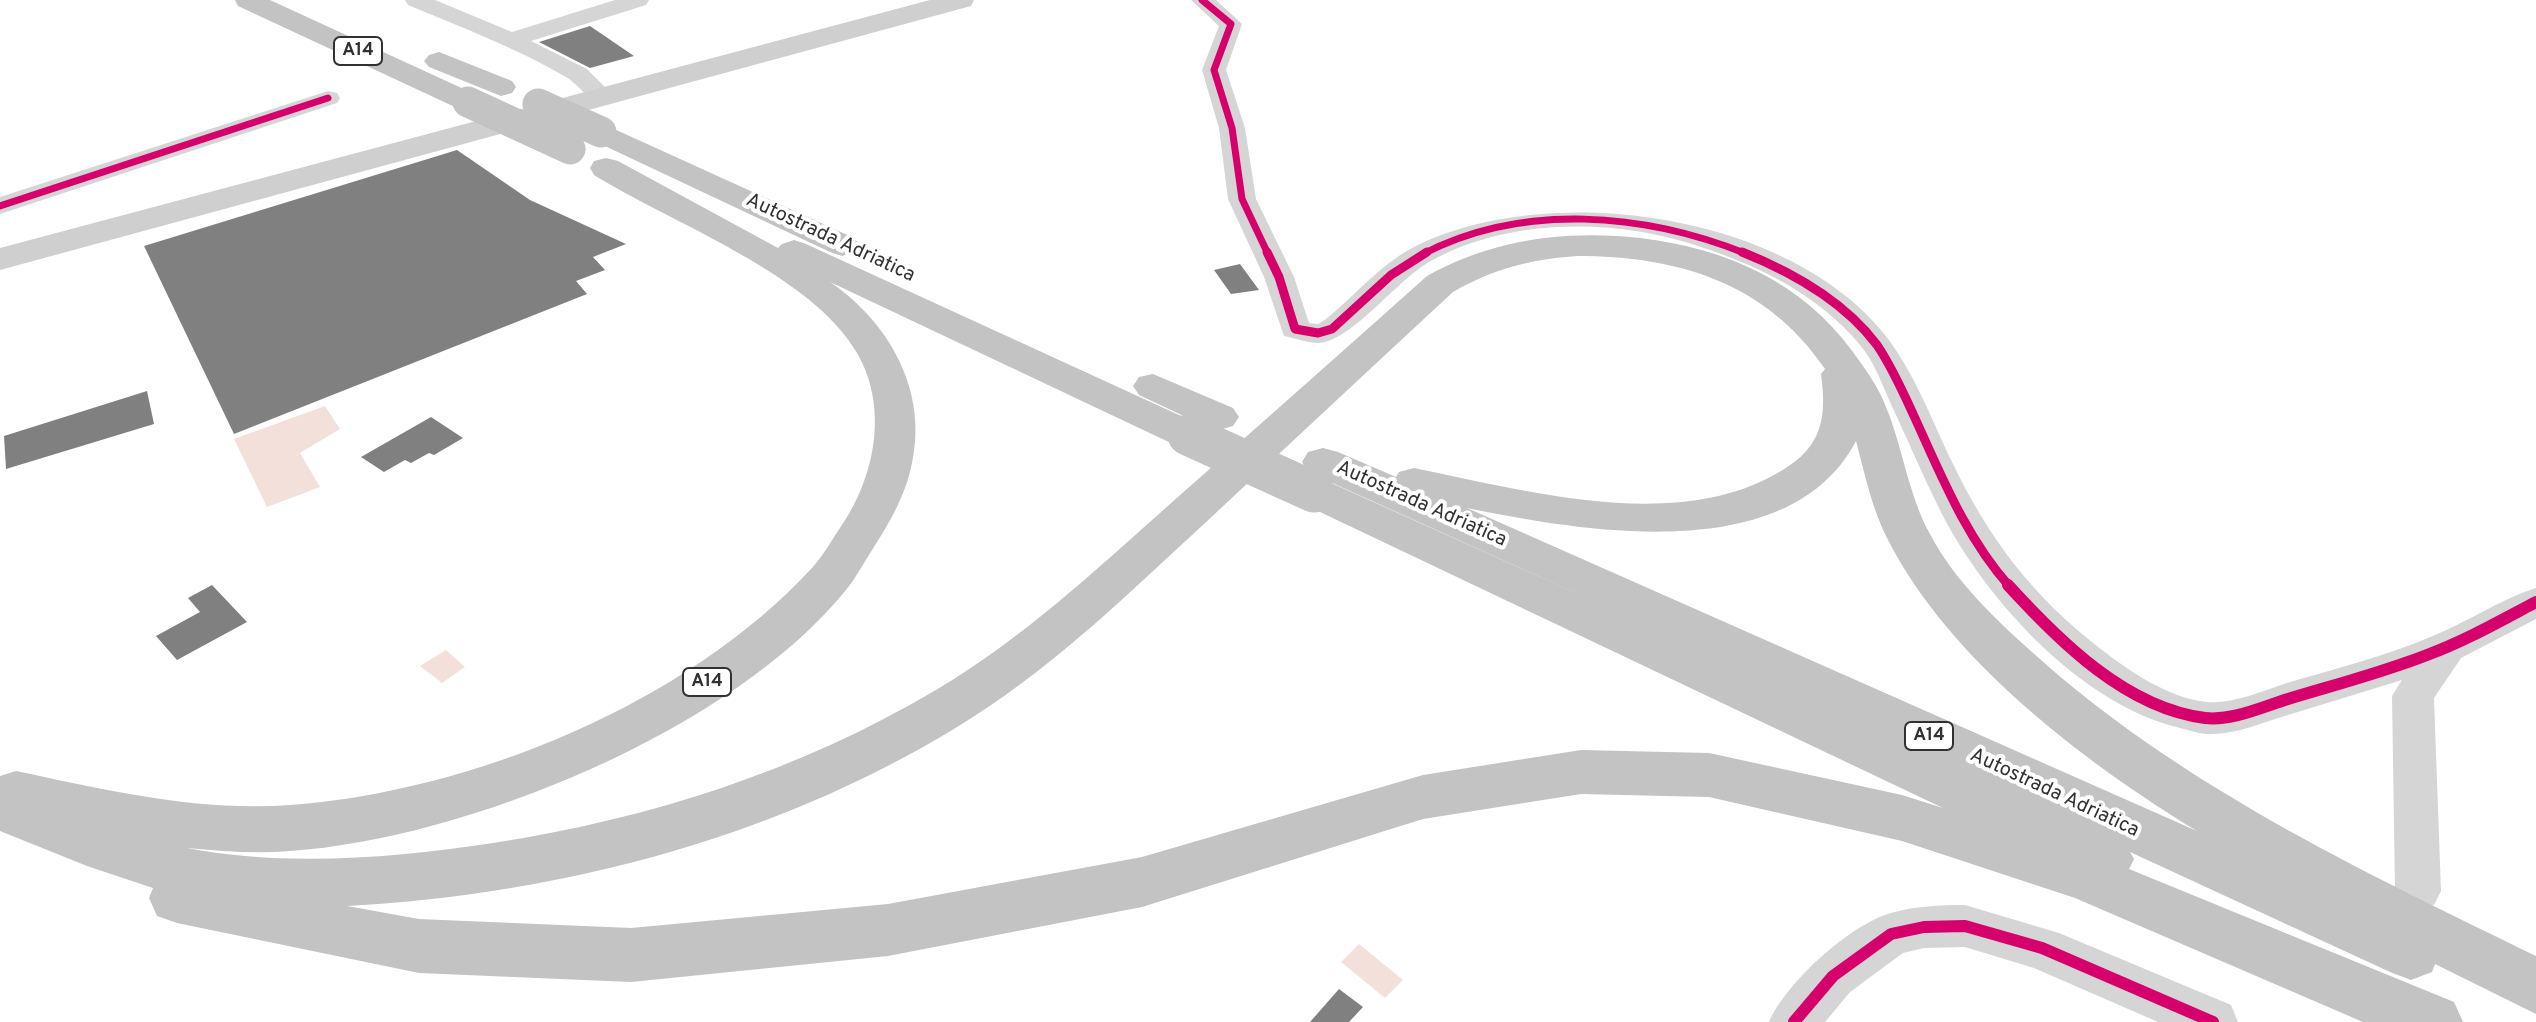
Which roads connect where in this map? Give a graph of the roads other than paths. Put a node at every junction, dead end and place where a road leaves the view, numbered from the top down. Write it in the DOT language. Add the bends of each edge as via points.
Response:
graph roads {
  1 [pos="248,0"];
  2 [pos="306,0"];
  3 [pos="416,0"];
  4 [pos="638,0"];
  5 [pos="961,0"];
  6 [pos="1202,0"];
  7 [pos="511,40"];
  8 [pos="328,98"];
  9 [pos="595,137"];
  10 [pos="0,206"];
  11 [pos="0,259"];
  12 [pos="1838,360"];
  13 [pos="1318,477"];
  14 [pos="2536,602"];
  15 [pos="2447,647"];
  16 [pos="0,789"];
  17 [pos="0,807"];
  18 [pos="0,821"];
  19 [pos="2418,891"];
  20 [pos="2536,986"];
  21 [pos="2536,1008"];
  22 [pos="1794,1022"];
  23 [pos="2213,1022"];
  24 [pos="2432,1022"];
  25 [pos="2451,1022"];
  1 -- 9 [label="highway, Autostrada Adriatica / A14, bridge" via="468,102"];
  2 -- 9 [label="highway, Autostrada Adriatica / A14, bridge" via="501,87"];
  3 -- 7 [label="street"];
  4 -- 7 [label="street"];
  5 -- 9 [label="main road"];
  6 -- 15 [label="street" via="1231,24 1214,70 1232,128 1242,199 1279,277 1295,329 1331,331 1409,262 1466,235 1505,225 1559,219 1618,222 1707,239 1786,273 1851,316 1889,367 1983,555 2036,617 2098,670 2131,689 2164,706 2207,718 2239,713"];
  7 -- 9 [label="street" via="578,74"];
  8 -- 10 [label="street"];
  9 -- 11 [label="main road"];
  9 -- 13 [label="highway, Autostrada Adriatica / A14, bridge" via="859,280"];
  9 -- 16 [label="highway, A14" via="638,190 781,265 826,295 877,353 894,401 894,459 883,494 851,551 799,612 693,692 624,729 493,784 377,816 290,828 221,828"];
  12 -- 13 [label="highway" via="1845,396 1837,444 1786,492 1719,512 1633,517 1587,513"];
  12 -- 17 [label="highway" via="1817,331 1788,306 1699,262 1599,245 1522,250 1472,265 1414,304 1068,622 1011,664 954,704 882,742 732,807 561,855 462,873 335,882 206,876 123,856"];
  12 -- 20 [label="highway" via="1858,387 1910,540 1937,581 2027,677 2095,733 2227,820 2340,886"];
  13 -- 21 [label="highway, Autostrada Adriatica / A14" via="1493,536"];
  13 -- 25 [label="highway, Autostrada Adriatica / A14" via="1924,773"];
  14 -- 15 [label="street"];
  15 -- 19 [label="street" via="2413,696"];
  18 -- 24 [label="highway" via="64,859 125,884 206,905 419,946 631,955 888,930 1142,882 1423,797 1581,772 1709,775 1902,818 2089,878"];
  22 -- 23 [label="street" via="1833,976 1891,934 1965,926 2042,948"];
}
